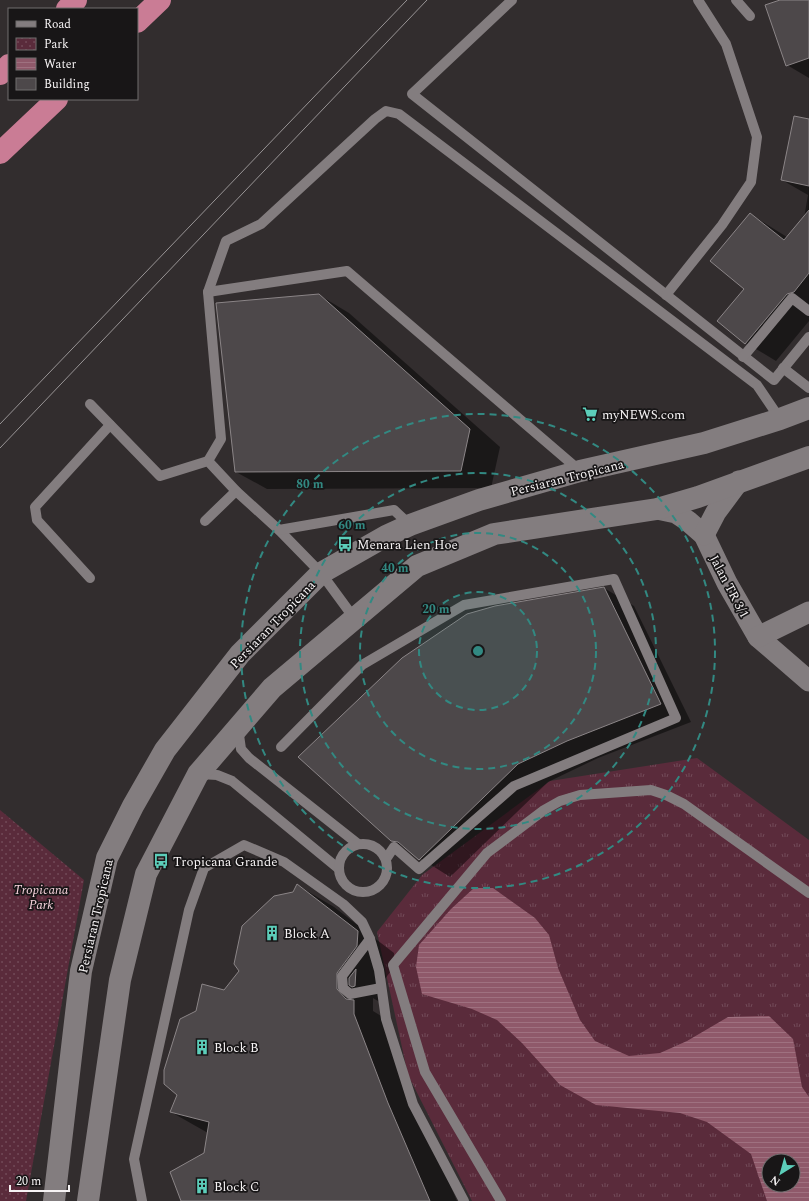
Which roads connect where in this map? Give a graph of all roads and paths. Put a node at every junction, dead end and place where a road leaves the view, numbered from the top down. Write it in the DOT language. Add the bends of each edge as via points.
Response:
graph roads {
  1 [pos="76,0"];
  2 [pos="160,0"];
  3 [pos="512,0"];
  4 [pos="698,0"];
  5 [pos="736,0"];
  6 [pos="68,8"];
  7 [pos="750,16"];
  8 [pos="138,21"];
  9 [pos="8,66"];
  10 [pos="0,74"];
  11 [pos="56,100"];
  12 [pos="0,153"];
  13 [pos="208,292"];
  14 [pos="666,295"];
  15 [pos="809,311"];
  16 [pos="807,343"];
  17 [pos="743,357"];
  18 [pos="783,368"];
  19 [pos="809,388"];
  20 [pos="90,404"];
  21 [pos="809,408"];
  22 [pos="780,419"];
  23 [pos="110,424"];
  24 [pos="809,457"];
  25 [pos="208,461"];
  26 [pos="580,472"];
  27 [pos="739,481"];
  28 [pos="236,491"];
  29 [pos="657,509"];
  30 [pos="205,521"];
  31 [pos="410,525"];
  32 [pos="279,530"];
  33 [pos="704,535"];
  34 [pos="321,573"];
  35 [pos="90,578"];
  36 [pos="809,612"];
  37 [pos="354,618"];
  38 [pos="758,637"];
  39 [pos="809,681"];
  40 [pos="238,728"];
  41 [pos="281,747"];
  42 [pos="198,774"];
  43 [pos="358,844"];
  44 [pos="386,859"];
  45 [pos="339,869"];
  46 [pos="352,890"];
  47 [pos="809,893"];
  48 [pos="343,904"];
  49 [pos="370,939"];
  50 [pos="381,988"];
  51 [pos="54,1201"];
  52 [pos="88,1201"];
  53 [pos="142,1201"];
  54 [pos="464,1201"];
  55 [pos="501,1201"];
  1 -- 6 [label="highway"];
  2 -- 8 [label="highway"];
  3 -- 14 [label="lane" via="412,94"];
  4 -- 14 [label="lane" via="726,44 757,137 751,182 722,225"];
  5 -- 7 [label="lane"];
  9 -- 10 [label="highway"];
  11 -- 12 [label="highway"];
  13 -- 22 [label="lane" via="226,241 261,224 386,111 399,114 757,385"];
  13 -- 25 [label="lane" via="221,439"];
  13 -- 26 [label="lane" via="347,271"];
  14 -- 17 [label="lane"];
  15 -- 17 [label="lane" via="792,298"];
  16 -- 18 [label="lane"];
  17 -- 18 [label="lane" via="774,380"];
  18 -- 19 [label="lane"];
  20 -- 23 [label="lane"];
  21 -- 22 [label="main road, Persiaran Tropicana"];
  22 -- 26 [label="main road, Persiaran Tropicana" via="704,443"];
  23 -- 25 [label="lane" via="160,476"];
  23 -- 35 [label="lane" via="35,507 37,520"];
  24 -- 27 [label="main road"];
  25 -- 28 [label="lane"];
  26 -- 31 [label="main road, Persiaran Tropicana" via="479,500"];
  27 -- 29 [label="main road"];
  27 -- 33 [label="street" via="716,512"];
  28 -- 30 [label="lane"];
  28 -- 32 [label="lane"];
  29 -- 33 [label="street" via="676,513"];
  29 -- 37 [label="main road" via="494,534 417,566"];
  31 -- 32 [label="lane" via="394,510"];
  31 -- 34 [label="main road, Persiaran Tropicana"];
  32 -- 34 [label="lane"];
  33 -- 38 [label="street, Jalan TR 3/1" via="727,583"];
  34 -- 37 [label="lane"];
  34 -- 51 [label="main road, Persiaran Tropicana" via="240,654 165,750 107,858 81,971"];
  36 -- 38 [label="street"];
  37 -- 40 [label="main road" via="272,688"];
  38 -- 39 [label="street, Jalan TR 3/1"];
  40 -- 42 [label="main road"];
  40 -- 43 [label="lane" via="241,749 249,758"];
  41 -- 44 [label="lane" via="362,665 464,605 614,579 676,718 514,786 419,869 394,847"];
  42 -- 45 [label="lane" via="217,775 232,781"];
  42 -- 52 [label="main road" via="146,874 120,980"];
  43 -- 44 [label="lane" via="375,847"];
  43 -- 45 [label="lane" via="344,853"];
  44 -- 46 [label="lane" via="388,868 383,883 369,892"];
  45 -- 46 [label="lane" via="341,877"];
  46 -- 48 [label="lane"];
  47 -- 55 [label="lane" via="684,804 651,790 580,795 560,801 487,853 393,965 425,1072"];
  48 -- 49 [label="lane" via="362,922"];
  48 -- 53 [label="lane" via="284,862 244,845 204,868 189,910 134,1159"];
  49 -- 50 [label="lane"];
  49 -- 50 [label="lane" via="342,976 343,988 350,994"];
  50 -- 54 [label="lane" via="386,1019 413,1104"];
}
